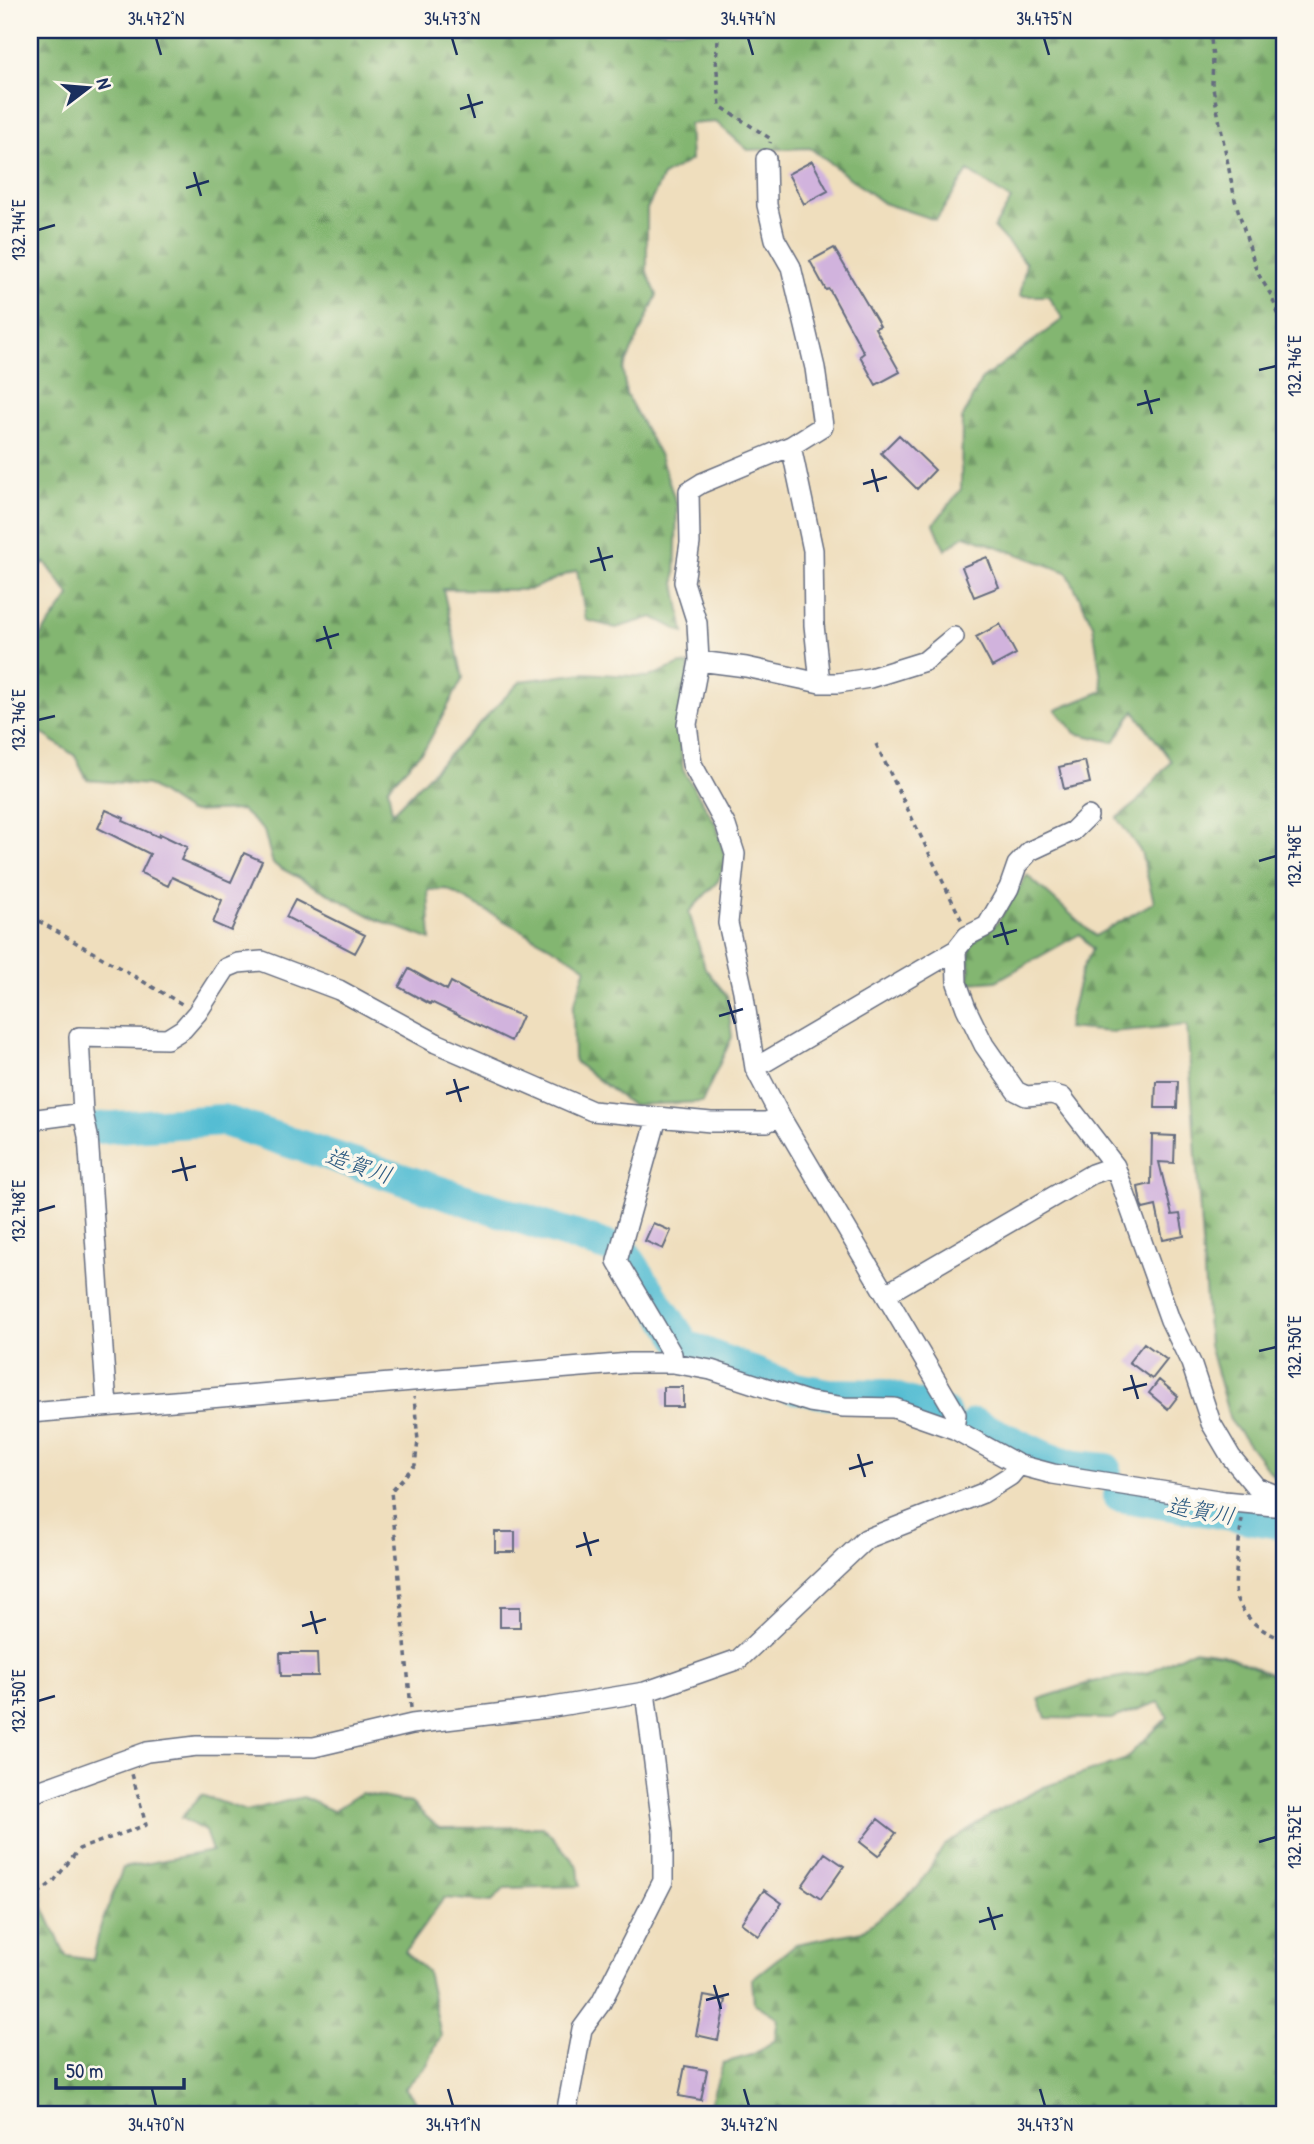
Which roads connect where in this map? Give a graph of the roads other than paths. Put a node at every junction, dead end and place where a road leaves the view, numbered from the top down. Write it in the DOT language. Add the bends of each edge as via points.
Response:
graph roads {
  1 [pos="766,159"];
  2 [pos="791,446"];
  3 [pos="954,637"];
  4 [pos="699,661"];
  5 [pos="820,683"];
  6 [pos="1088,816"];
  7 [pos="962,943"];
  8 [pos="755,1068"];
  9 [pos="83,1113"];
  10 [pos="780,1116"];
  11 [pos="657,1118"];
  12 [pos="30,1120"];
  13 [pos="1115,1166"];
  14 [pos="886,1294"];
  15 [pos="673,1363"];
  16 [pos="107,1406"];
  17 [pos="30,1413"];
  18 [pos="954,1429"];
  19 [pos="1018,1465"];
  20 [pos="1284,1495"];
  21 [pos="1284,1507"];
  22 [pos="645,1692"];
  23 [pos="30,1794"];
  24 [pos="566,2114"];
  1 -- 2 [label="street" via="767,205 775,239 791,267 815,368 823,426"];
  2 -- 4 [label="street" via="689,491 690,543 684,582 698,623"];
  2 -- 5 [label="street" via="813,550"];
  3 -- 5 [label="street" via="925,661 870,678"];
  4 -- 5 [label="street"];
  4 -- 8 [label="street" via="688,724 692,764 726,826 734,854 728,923"];
  6 -- 7 [label="street" via="1073,831 1030,851 1017,865 987,926"];
  7 -- 8 [label="street"];
  7 -- 13 [label="street" via="957,983 984,1045 1016,1091 1026,1096 1062,1097"];
  8 -- 10 [label="street"];
  9 -- 11 [label="street" via="79,1037 167,1039 197,1013 226,968 262,961 339,990 436,1042 592,1111"];
  9 -- 12 [label="street"];
  9 -- 16 [label="street"];
  10 -- 11 [label="street" via="767,1122"];
  10 -- 14 [label="street"];
  11 -- 15 [label="street" via="617,1261"];
  13 -- 14 [label="street" via="1092,1174"];
  13 -- 20 [label="street" via="1212,1423 1231,1457 1256,1487"];
  14 -- 18 [label="street" via="956,1414"];
  15 -- 16 [label="street"];
  15 -- 18 [label="street" via="711,1370 810,1402 894,1408"];
  16 -- 17 [label="street"];
  18 -- 19 [label="street"];
  19 -- 21 [label="street" via="1053,1475"];
  19 -- 22 [label="street" via="1010,1476 983,1493 866,1539 739,1659"];
  22 -- 23 [label="street" via="547,1709 412,1724 314,1747 197,1746 147,1752"];
  22 -- 24 [label="street" via="663,1833 663,1881 601,2003 582,2029"];
}
